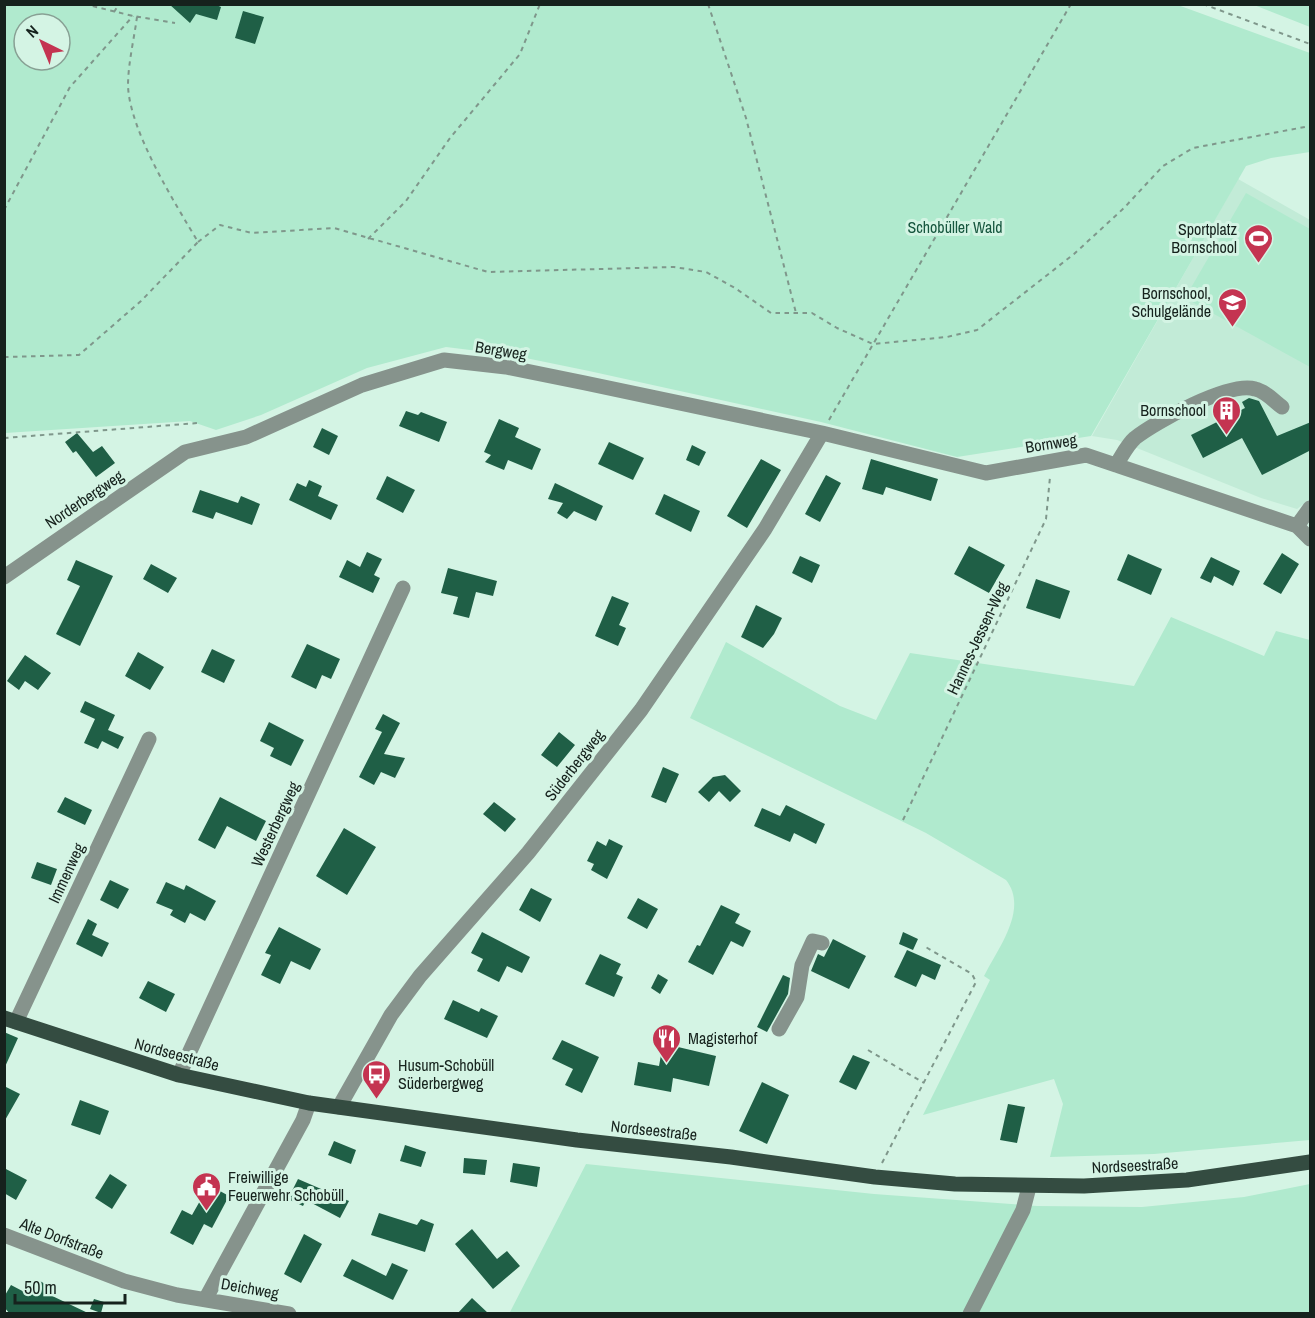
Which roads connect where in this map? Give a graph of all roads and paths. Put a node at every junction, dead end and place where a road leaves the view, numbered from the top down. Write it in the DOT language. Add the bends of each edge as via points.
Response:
graph roads {
  1 [pos="84,4"];
  2 [pos="120,4"];
  3 [pos="540,4"];
  4 [pos="708,4"];
  5 [pos="1071,4"];
  6 [pos="1203,4"];
  7 [pos="114,12"];
  8 [pos="135,17"];
  9 [pos="176,23"];
  10 [pos="1311,44"];
  11 [pos="1311,126"];
  12 [pos="4,210"];
  13 [pos="368,239"];
  14 [pos="198,243"];
  15 [pos="796,315"];
  16 [pos="873,344"];
  17 [pos="4,357"];
  18 [pos="1282,407"];
  19 [pos="198,423"];
  20 [pos="822,433"];
  21 [pos="4,438"];
  22 [pos="185,452"];
  23 [pos="1046,461"];
  24 [pos="1116,465"];
  25 [pos="1311,508"];
  26 [pos="1297,526"];
  27 [pos="1311,538"];
  28 [pos="4,576"];
  29 [pos="403,588"];
  30 [pos="149,739"];
  31 [pos="903,820"];
  32 [pos="822,943"];
  33 [pos="924,946"];
  34 [pos="10,1020"];
  35 [pos="779,1029"];
  36 [pos="868,1050"];
  37 [pos="179,1075"];
  38 [pos="924,1083"];
  39 [pos="309,1103"];
  40 [pos="339,1107"];
  41 [pos="1311,1162"];
  42 [pos="875,1177"];
  43 [pos="1029,1186"];
  44 [pos="4,1235"];
  45 [pos="206,1298"];
  46 [pos="289,1314"];
  47 [pos="970,1314"];
  1 -- 7 [label="path"];
  2 -- 7 [label="path"];
  3 -- 13 [label="path" via="519,54 450,138 406,201"];
  4 -- 15 [label="path" via="746,118"];
  5 -- 16 [label="path"];
  6 -- 10 [label="path"];
  7 -- 8 [label="path"];
  8 -- 9 [label="path"];
  8 -- 12 [label="path" via="70,87"];
  8 -- 14 [label="path" via="128,87 140,134"];
  11 -- 16 [label="path" via="1193,148 1162,166 1074,254 977,330"];
  13 -- 14 [label="path" via="334,228 252,233 220,225"];
  13 -- 15 [label="path" via="488,272 674,267 706,272 771,314"];
  14 -- 17 [label="path" via="141,301 79,354"];
  15 -- 16 [label="path" via="812,313"];
  16 -- 20 [label="path"];
  18 -- 24 [label="street" via="1246,387 1221,394 1177,411 1153,426 1134,439"];
  19 -- 21 [label="path"];
  20 -- 22 [label="street, Bergweg" via="506,368 444,360 362,385 246,437"];
  20 -- 23 [label="street, Bornweg" via="986,473"];
  20 -- 40 [label="street, Süderbergweg" via="765,529 641,710 528,853 402,999"];
  22 -- 28 [label="street, Norderbergweg"];
  23 -- 24 [label="street, Bornweg" via="1086,455"];
  23 -- 31 [label="path, Hannes-Jessen-Weg" via="1050,476 1046,519"];
  24 -- 26 [label="street, Bornweg"];
  25 -- 26 [label="street"];
  26 -- 27 [label="street, Bornweg"];
  29 -- 37 [label="street, Westerbergweg"];
  30 -- 34 [label="street, Immenweg"];
  32 -- 35 [label="street" via="813,941 802,965 797,997"];
  33 -- 38 [label="path" via="972,974 976,982"];
  34 -- 37 [label="main road, Nordseestraße"];
  36 -- 38 [label="path"];
  37 -- 39 [label="main road, Nordseestraße"];
  38 -- 42 [label="path"];
  39 -- 40 [label="main road, Nordseestraße"];
  39 -- 45 [label="street"];
  40 -- 42 [label="main road, Nordseestraße"];
  41 -- 43 [label="main road, Nordseestraße" via="1187,1180"];
  42 -- 43 [label="main road, Nordseestraße"];
  43 -- 47 [label="street" via="1023,1210"];
  44 -- 45 [label="street, Alte Dorfstraße" via="124,1281"];
  45 -- 46 [label="street, Deichweg"];
}
